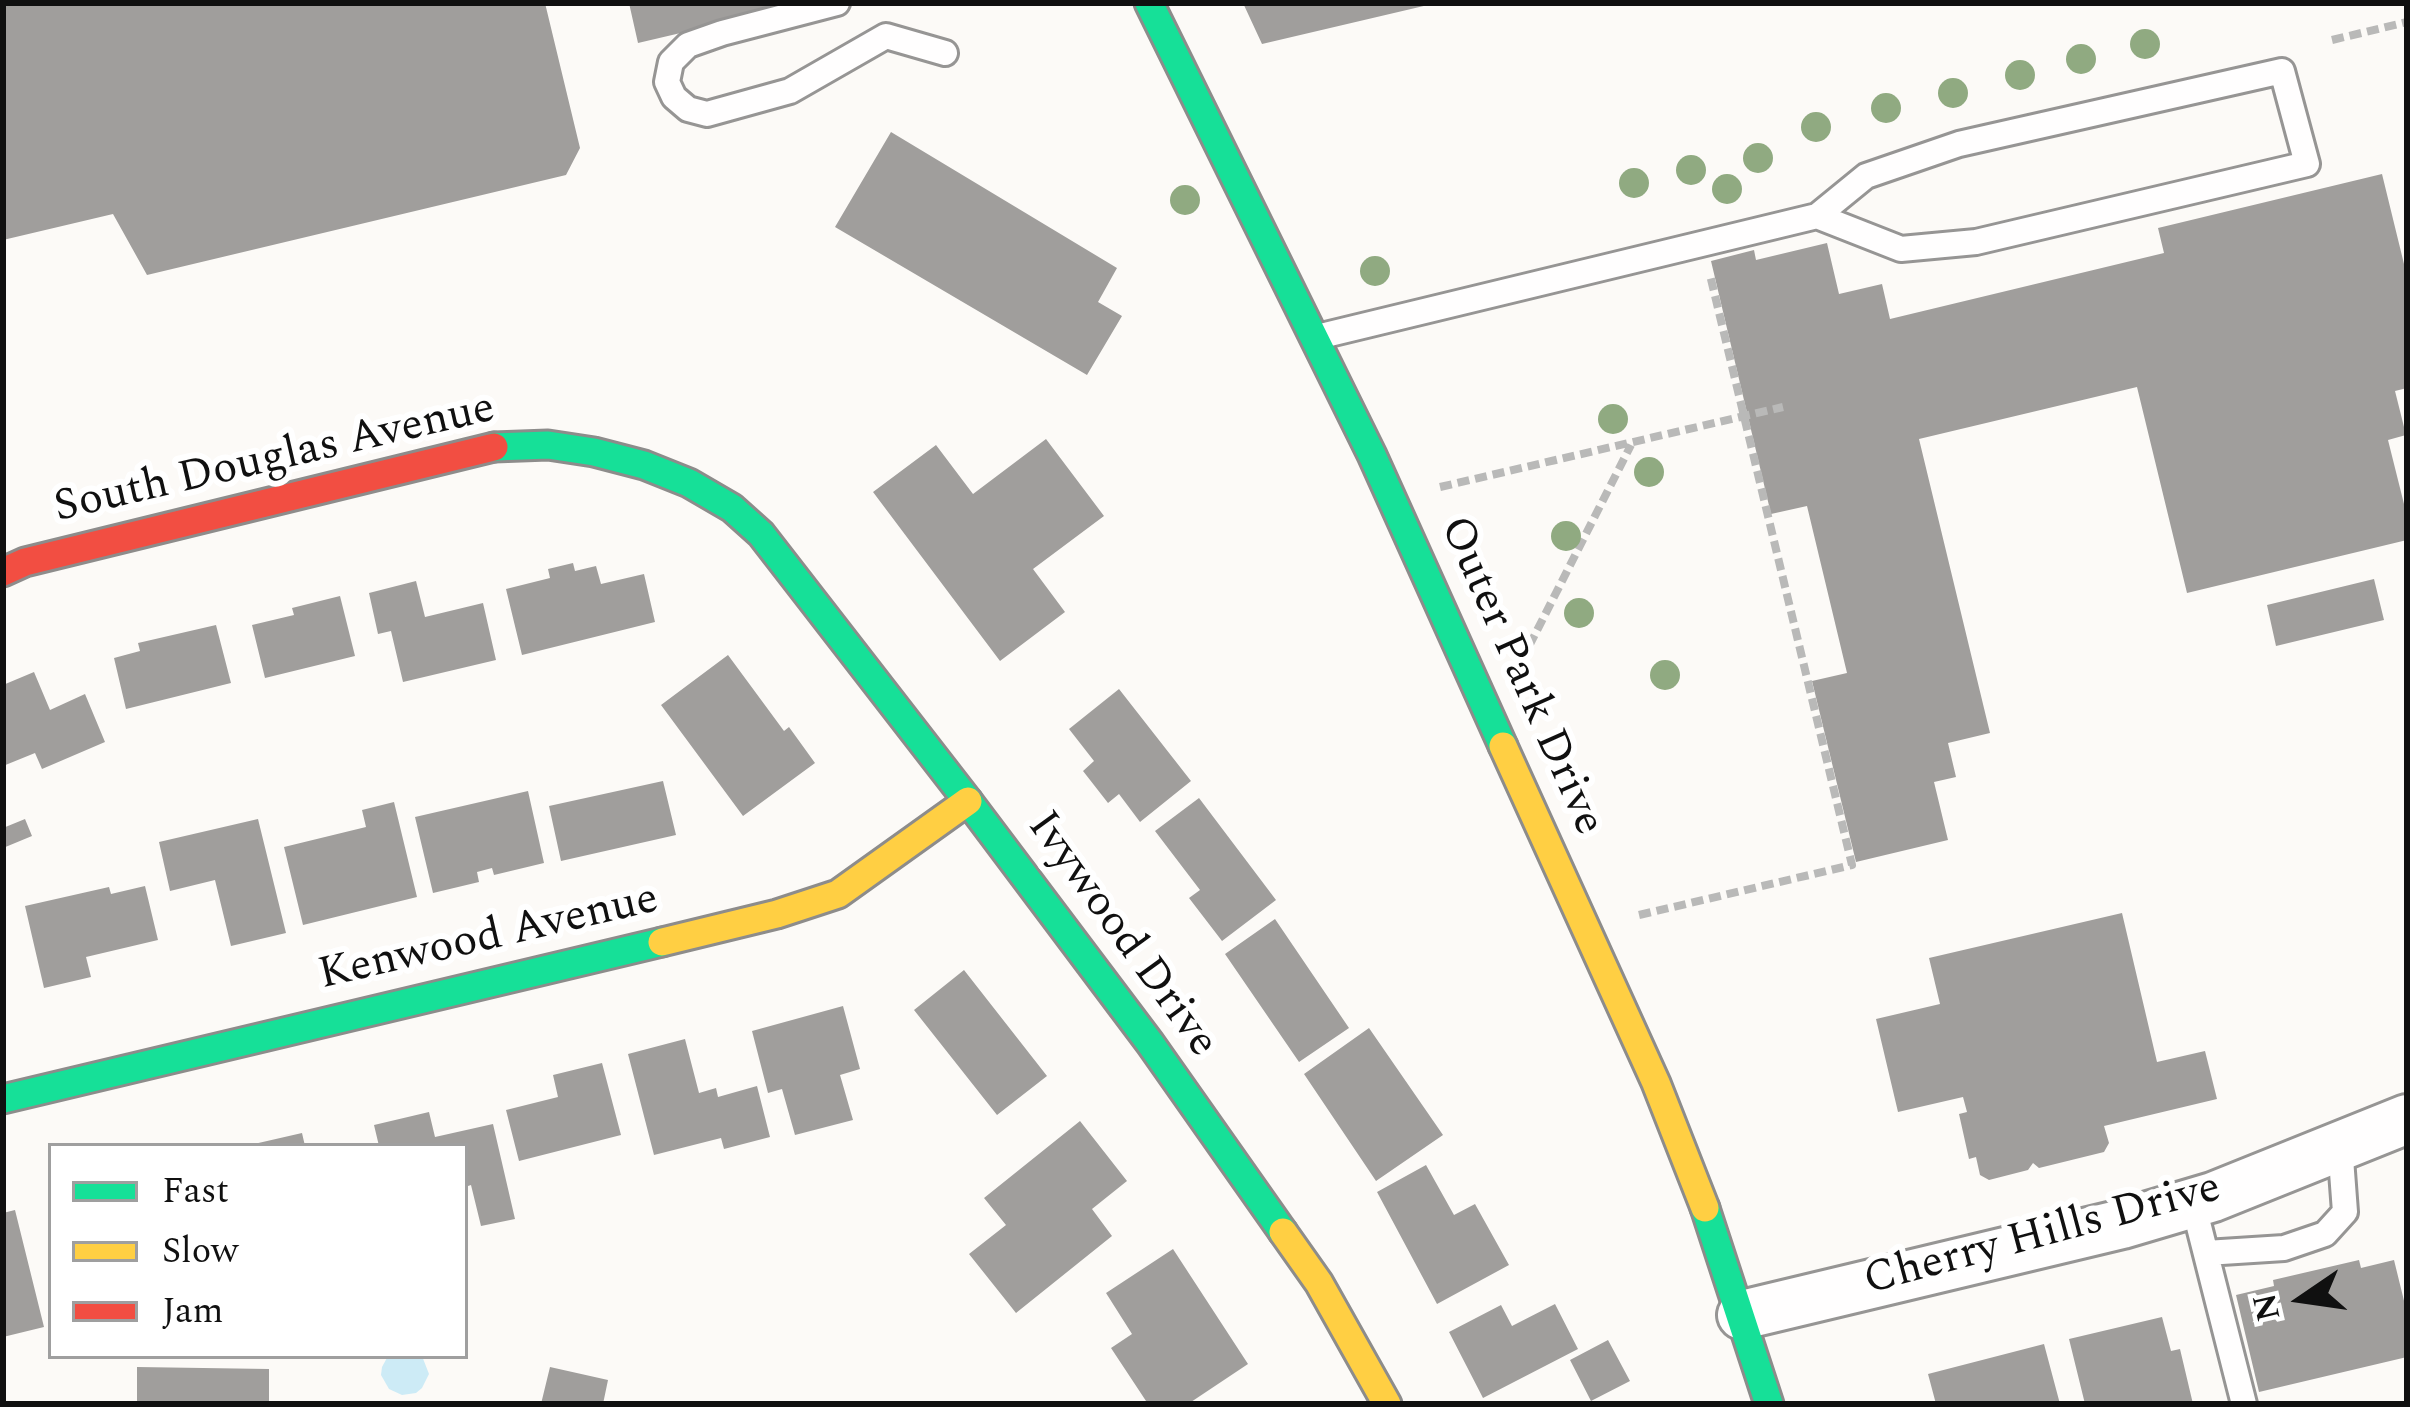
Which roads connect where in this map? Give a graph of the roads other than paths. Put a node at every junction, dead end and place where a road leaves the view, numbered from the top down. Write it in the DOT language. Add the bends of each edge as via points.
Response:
graph roads {
  1 [pos="837,3"];
  2 [pos="1149,3"];
  3 [pos="945,53"];
  4 [pos="1817,216"];
  5 [pos="1315,337"];
  6 [pos="761,534"];
  7 [pos="3,572"];
  8 [pos="968,801"];
  9 [pos="3,1099"];
  10 [pos="2407,1119"];
  11 [pos="2340,1145"];
  12 [pos="2194,1203"];
  13 [pos="2206,1253"];
  14 [pos="1742,1315"];
  15 [pos="1387,1404"];
  16 [pos="1769,1404"];
  17 [pos="2244,1404"];
  1 -- 3 [label="lane" via="688,45 670,62 674,97 707,114 790,91 886,36"];
  2 -- 5 [label="street, Outer Park Drive"];
  4 -- 4 [label="lane" via="1901,249 1958,244 2307,164 2282,71 1959,144 1866,176"];
  4 -- 5 [label="lane"];
  5 -- 14 [label="street, Outer Park Drive" via="1656,1083"];
  6 -- 7 [label="street, South Douglas Avenue" via="732,508 644,465 548,446 493,447"];
  6 -- 8 [label="street, Ivywood Drive"];
  8 -- 9 [label="street, Kenwood Avenue" via="838,894 777,914"];
  8 -- 15 [label="street, Ivywood Drive" via="1306,1265"];
  10 -- 11 [label="street, Cherry Hills Drive"];
  11 -- 12 [label="street, Cherry Hills Drive"];
  11 -- 13 [label="lane" via="2345,1212 2325,1234 2284,1248"];
  12 -- 13 [label="lane"];
  12 -- 14 [label="street, Cherry Hills Drive"];
  13 -- 17 [label="lane"];
  14 -- 16 [label="street, Outer Park Drive"];
}
